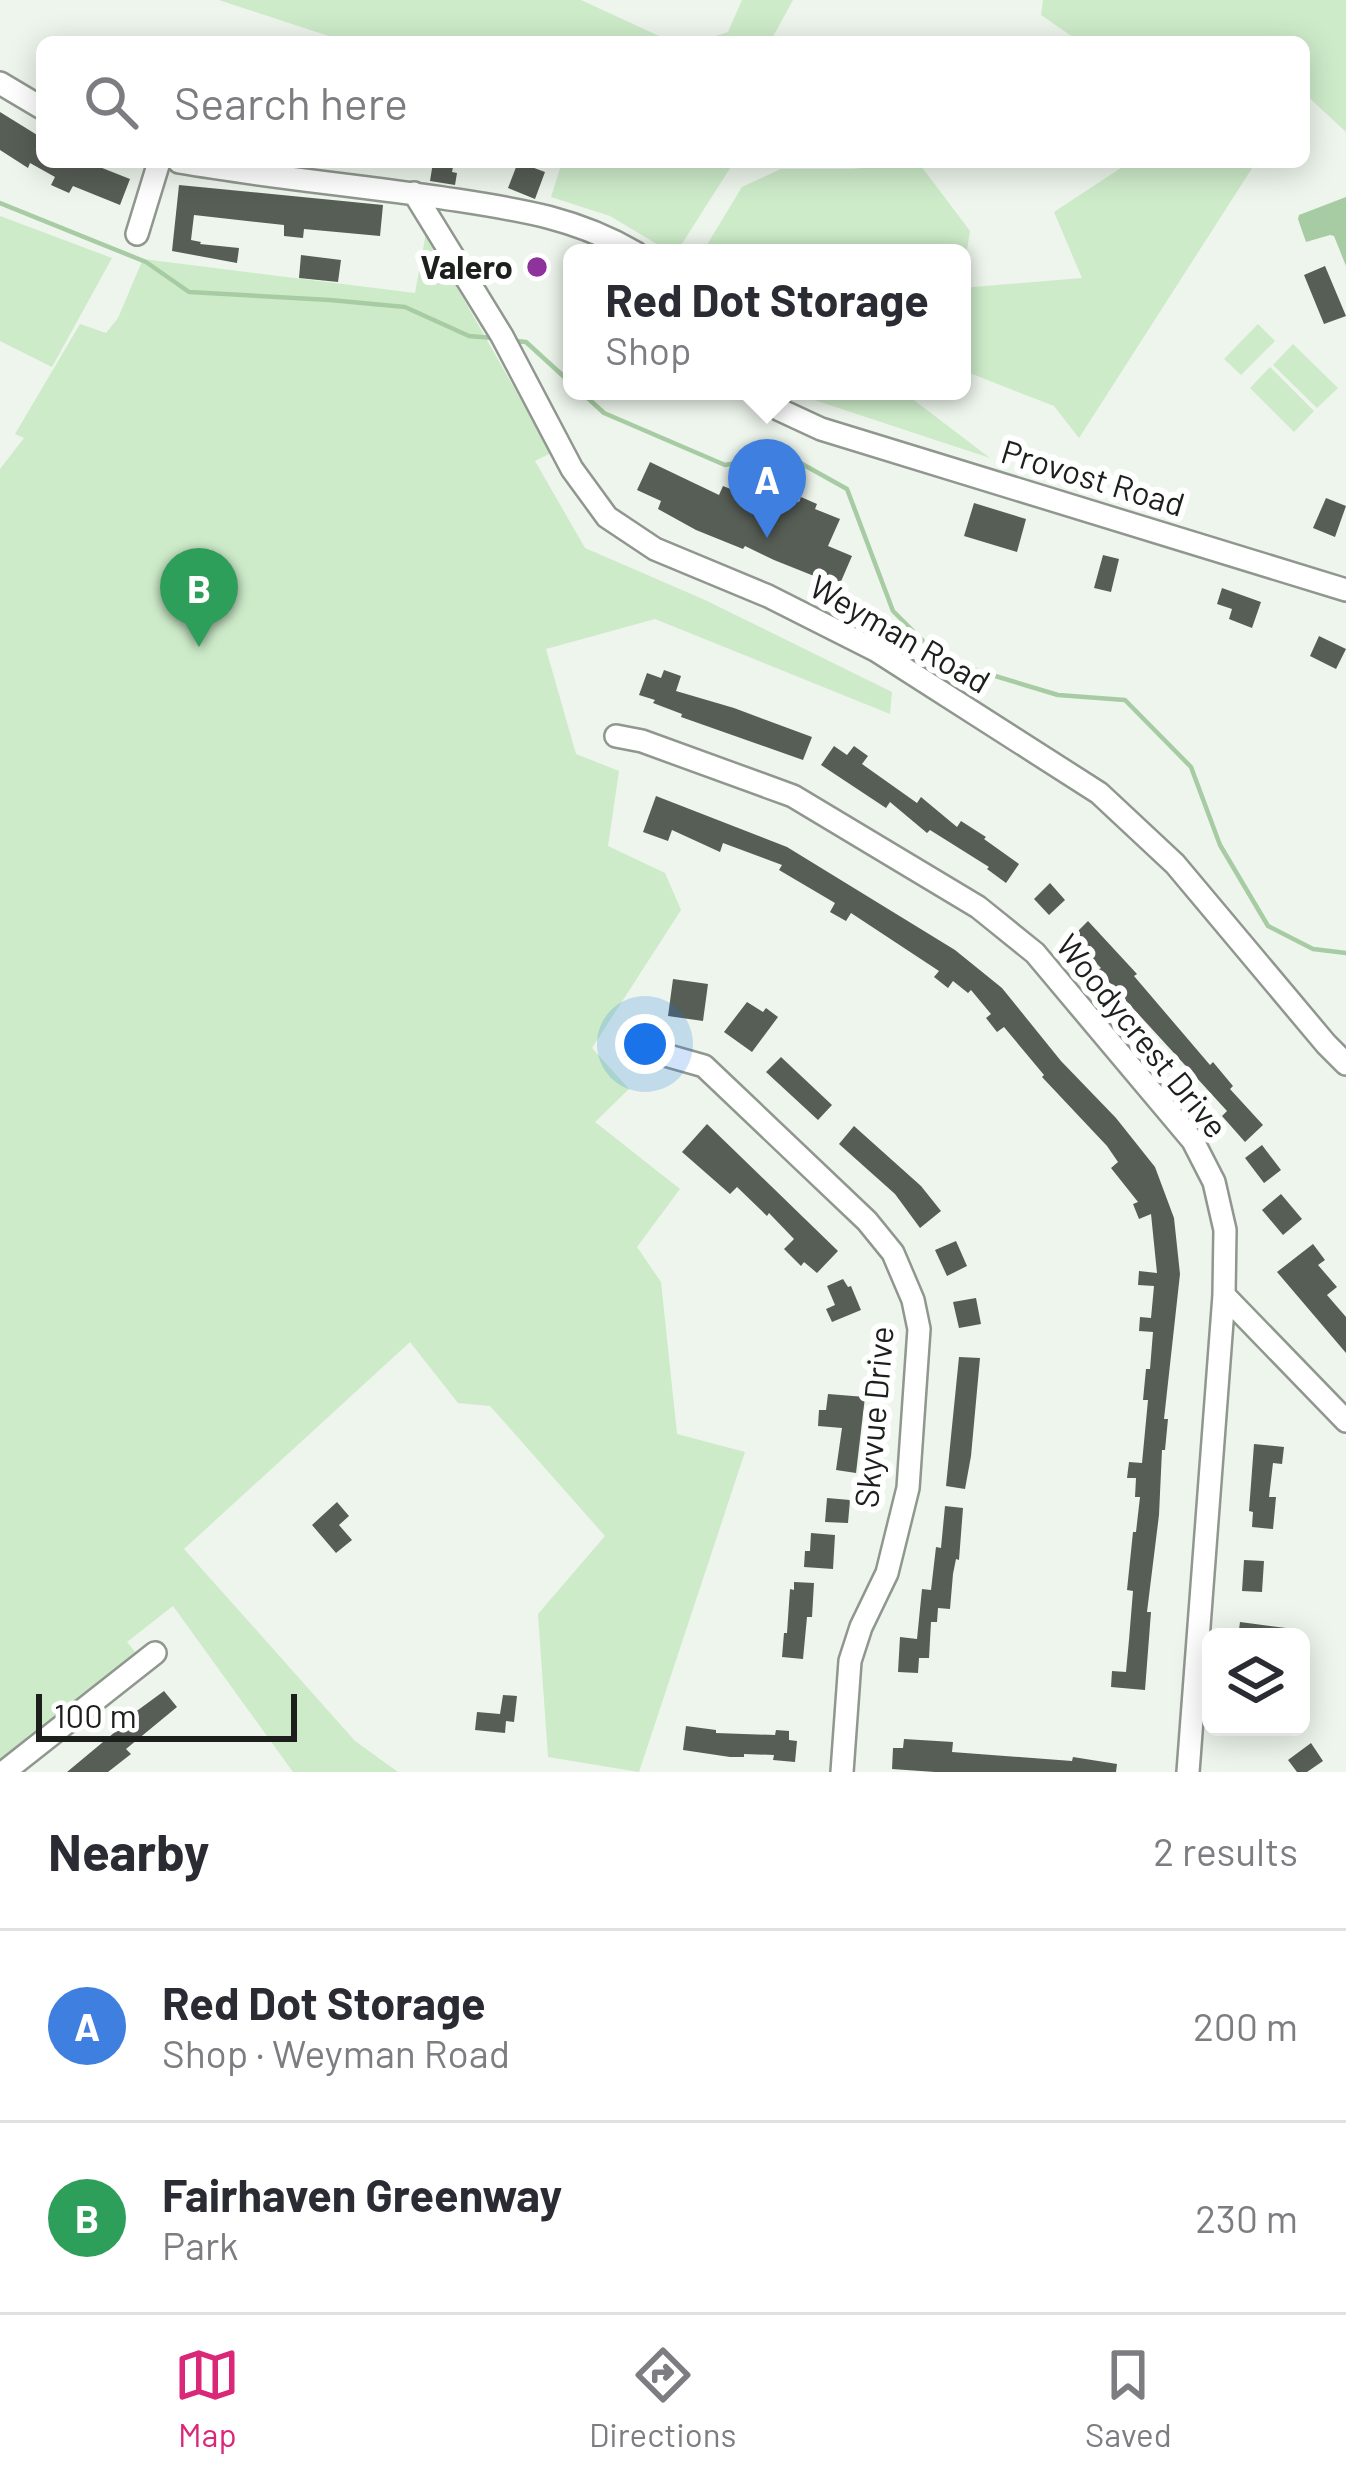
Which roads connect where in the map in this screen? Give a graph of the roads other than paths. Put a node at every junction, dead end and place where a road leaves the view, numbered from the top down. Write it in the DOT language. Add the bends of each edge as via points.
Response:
graph roads {
  1 [pos="0,83"];
  2 [pos="36,104"];
  3 [pos="157,168"];
  4 [pos="222,168"];
  5 [pos="414,194"];
  6 [pos="137,234"];
  7 [pos="619,244"];
  8 [pos="770,400"];
  9 [pos="1346,590"];
  10 [pos="616,736"];
  11 [pos="637,1047"];
  12 [pos="1346,1064"];
  13 [pos="1224,1295"];
  14 [pos="1346,1420"];
  15 [pos="155,1653"];
  16 [pos="4,1772"];
  17 [pos="842,1772"];
  18 [pos="1188,1772"];
  1 -- 2 [label="street"];
  3 -- 6 [label="street"];
  4 -- 5 [label="street"];
  5 -- 7 [label="street" via="536,212"];
  5 -- 12 [label="street, Weyman Road" via="607,517 655,549 877,651 1099,793 1175,864"];
  8 -- 9 [label="street, Provost Road" via="821,429"];
  10 -- 13 [label="street, Woodycrest Drive" via="793,796 978,907 1035,953 1193,1141 1214,1181 1225,1230"];
  11 -- 17 [label="street, Skyvue Drive" via="704,1066 867,1222 893,1253 913,1300 919,1329 908,1488 887,1573 850,1661"];
  13 -- 14 [label="street"];
  13 -- 18 [label="street, Woodycrest Drive"];
  15 -- 16 [label="street"];
}
